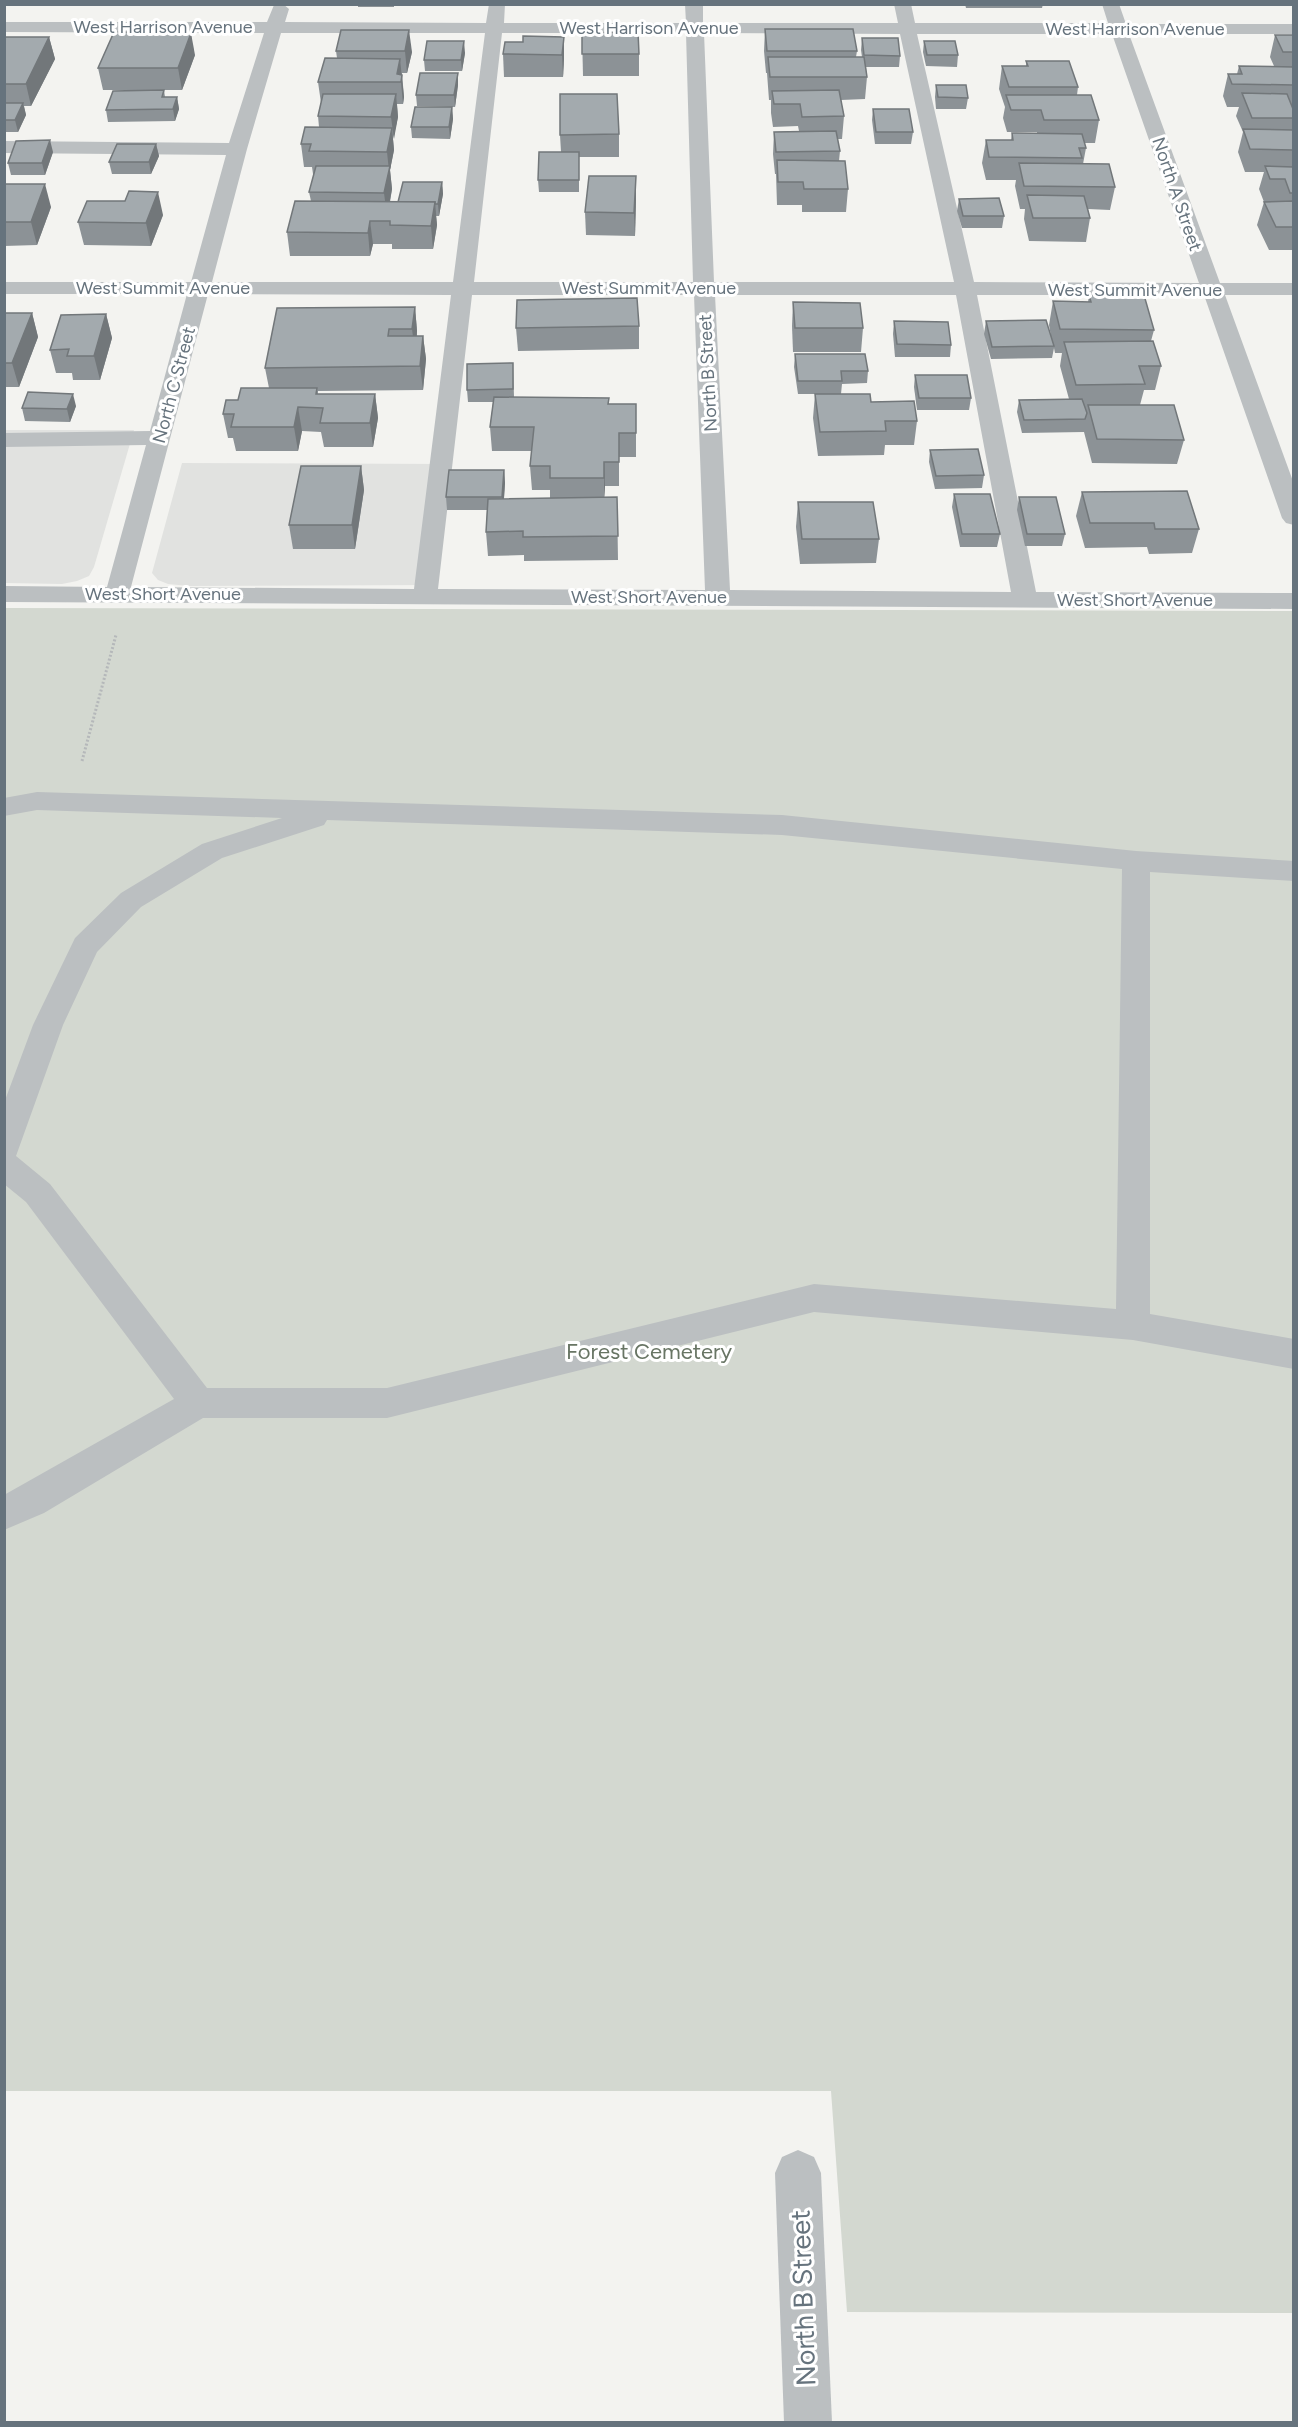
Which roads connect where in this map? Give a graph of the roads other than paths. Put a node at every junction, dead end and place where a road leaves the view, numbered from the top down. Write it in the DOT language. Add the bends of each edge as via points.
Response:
graph roads {
  1 [pos="282,4"];
  2 [pos="497,4"];
  3 [pos="694,4"];
  4 [pos="903,4"];
  5 [pos="1110,4"];
  6 [pos="4,27"];
  7 [pos="274,27"];
  8 [pos="495,27"];
  9 [pos="694,28"];
  10 [pos="907,28"];
  11 [pos="1119,28"];
  12 [pos="1293,29"];
  13 [pos="4,147"];
  14 [pos="237,149"];
  15 [pos="4,288"];
  16 [pos="462,288"];
  17 [pos="704,288"];
  18 [pos="200,289"];
  19 [pos="1293,289"];
  20 [pos="964,290"];
  21 [pos="1211,290"];
  22 [pos="159,438"];
  23 [pos="4,440"];
  24 [pos="1293,518"];
  25 [pos="4,594"];
  26 [pos="117,594"];
  27 [pos="425,596"];
  28 [pos="718,598"];
  29 [pos="1025,599"];
  30 [pos="1293,601"];
  31 [pos="4,807"];
  32 [pos="334,811"];
  33 [pos="1136,861"];
  34 [pos="1293,871"];
  35 [pos="4,1148"];
  36 [pos="4,1165"];
  37 [pos="1133,1325"];
  38 [pos="1293,1354"];
  39 [pos="198,1403"];
  40 [pos="4,1513"];
  41 [pos="798,2174"];
  42 [pos="808,2422"];
  1 -- 7 [label="street, North C Street"];
  2 -- 8 [label="street"];
  3 -- 9 [label="street, North B Street"];
  4 -- 10 [label="street"];
  5 -- 11 [label="street, North A Street"];
  6 -- 7 [label="street, West Harrison Avenue"];
  7 -- 8 [label="street, West Harrison Avenue"];
  7 -- 14 [label="street, North C Street"];
  8 -- 9 [label="street, West Harrison Avenue"];
  8 -- 16 [label="street"];
  9 -- 10 [label="street, West Harrison Avenue"];
  9 -- 17 [label="street, North B Street"];
  10 -- 11 [label="street, West Harrison Avenue"];
  10 -- 20 [label="street"];
  11 -- 12 [label="street, West Harrison Avenue"];
  11 -- 21 [label="street, North A Street"];
  13 -- 14 [label="street"];
  14 -- 18 [label="street, North C Street"];
  15 -- 18 [label="street, West Summit Avenue"];
  16 -- 17 [label="street, West Summit Avenue"];
  16 -- 18 [label="street, West Summit Avenue"];
  16 -- 27 [label="street"];
  17 -- 20 [label="street, West Summit Avenue"];
  17 -- 28 [label="street, North B Street"];
  18 -- 22 [label="street, North C Street"];
  19 -- 21 [label="street, West Summit Avenue"];
  20 -- 21 [label="street, West Summit Avenue"];
  20 -- 29 [label="street"];
  21 -- 24 [label="street, North A Street"];
  22 -- 23 [label="street"];
  22 -- 26 [label="street, North C Street"];
  25 -- 26 [label="street, West Short Avenue"];
  26 -- 27 [label="street, West Short Avenue"];
  27 -- 28 [label="street, West Short Avenue"];
  28 -- 29 [label="street, West Short Avenue"];
  29 -- 30 [label="street, West Short Avenue"];
  31 -- 32 [label="street" via="37,801"];
  32 -- 33 [label="street" via="782,825"];
  32 -- 35 [label="street" via="212,851 131,900 85,946 48,1025"];
  33 -- 34 [label="street"];
  33 -- 37 [label="street"];
  36 -- 39 [label="street" via="38,1192"];
  37 -- 38 [label="street"];
  37 -- 39 [label="street" via="814,1298 387,1403"];
  39 -- 40 [label="street"];
  41 -- 42 [label="street, North B Street"];
}
